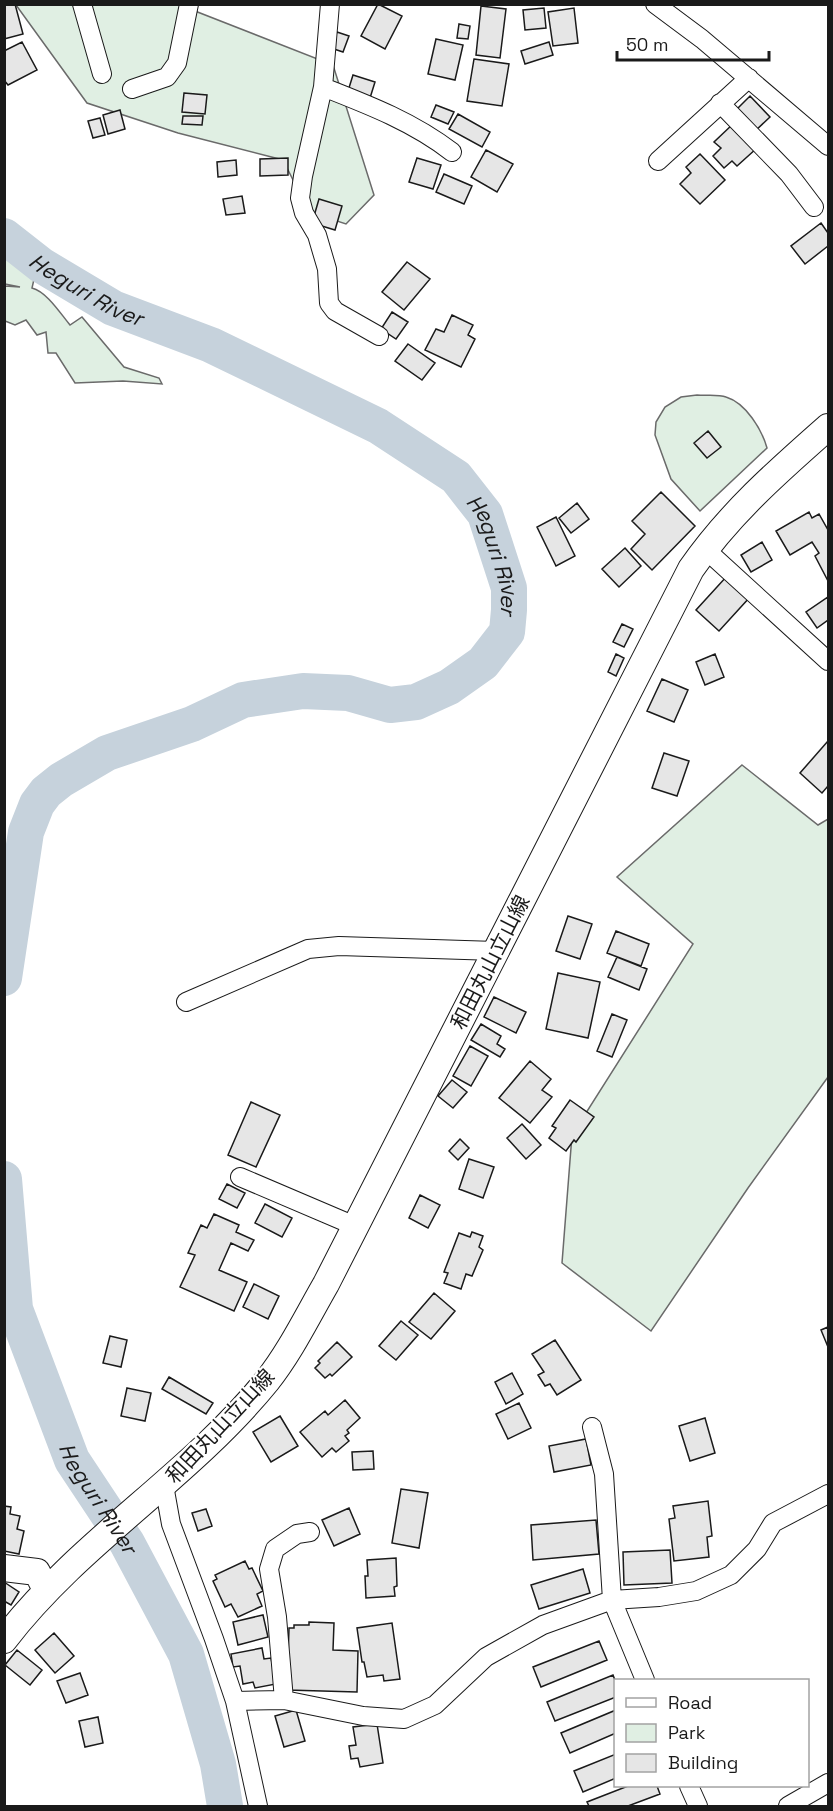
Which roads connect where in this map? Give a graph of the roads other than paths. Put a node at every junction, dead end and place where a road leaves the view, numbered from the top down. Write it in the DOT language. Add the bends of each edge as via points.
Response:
graph roads {
  1 [pos="82,4"];
  2 [pos="189,4"];
  3 [pos="330,4"];
  4 [pos="655,4"];
  5 [pos="102,74"];
  6 [pos="748,78"];
  7 [pos="323,87"];
  8 [pos="132,89"];
  9 [pos="720,103"];
  10 [pos="828,146"];
  11 [pos="452,152"];
  12 [pos="658,161"];
  13 [pos="814,207"];
  14 [pos="379,336"];
  15 [pos="828,428"];
  16 [pos="705,549"];
  17 [pos="828,661"];
  18 [pos="496,951"];
  19 [pos="186,1002"];
  20 [pos="240,1177"];
  21 [pos="356,1226"];
  22 [pos="592,1427"];
  23 [pos="157,1491"];
  24 [pos="828,1494"];
  25 [pos="310,1532"];
  26 [pos="4,1568"];
  27 [pos="50,1586"];
  28 [pos="612,1600"];
  29 [pos="4,1640"];
  30 [pos="645,1679"];
  31 [pos="284,1700"];
  32 [pos="235,1701"];
  33 [pos="828,1783"];
  34 [pos="690,1787"];
  35 [pos="258,1806"];
  36 [pos="698,1806"];
  37 [pos="788,1806"];
  1 -- 5 [label="street"];
  2 -- 8 [label="street" via="177,63 167,77"];
  3 -- 7 [label="street"];
  4 -- 6 [label="street"];
  6 -- 9 [label="street"];
  6 -- 10 [label="street"];
  7 -- 11 [label="street" via="380,109 430,135"];
  7 -- 14 [label="street" via="300,198 327,269 329,303 335,311"];
  9 -- 12 [label="street"];
  9 -- 13 [label="street" via="789,174"];
  15 -- 16 [label="main road, 和田丸山立山線" via="764,484"];
  16 -- 17 [label="street"];
  16 -- 18 [label="main road, 和田丸山立山線" via="671,606"];
  18 -- 19 [label="street" via="339,946 308,949"];
  18 -- 21 [label="main road, 和田丸山立山線"];
  20 -- 21 [label="street"];
  21 -- 23 [label="main road, 和田丸山立山線" via="292,1344 267,1380 203,1449"];
  22 -- 28 [label="street" via="604,1474"];
  23 -- 27 [label="main road, 和田丸山立山線"];
  23 -- 32 [label="street"];
  24 -- 28 [label="street" via="773,1523 756,1549 731,1575 696,1591"];
  25 -- 31 [label="street" via="297,1534 275,1549 269,1569"];
  26 -- 27 [label="main road" via="37,1572"];
  27 -- 29 [label="main road, 和田丸山立山線"];
  28 -- 30 [label="street"];
  28 -- 31 [label="street" via="543,1625 486,1657 435,1705 404,1719 363,1716"];
  31 -- 32 [label="street"];
  32 -- 35 [label="street"];
  33 -- 37 [label="street"];
  34 -- 36 [label="street"];
}
